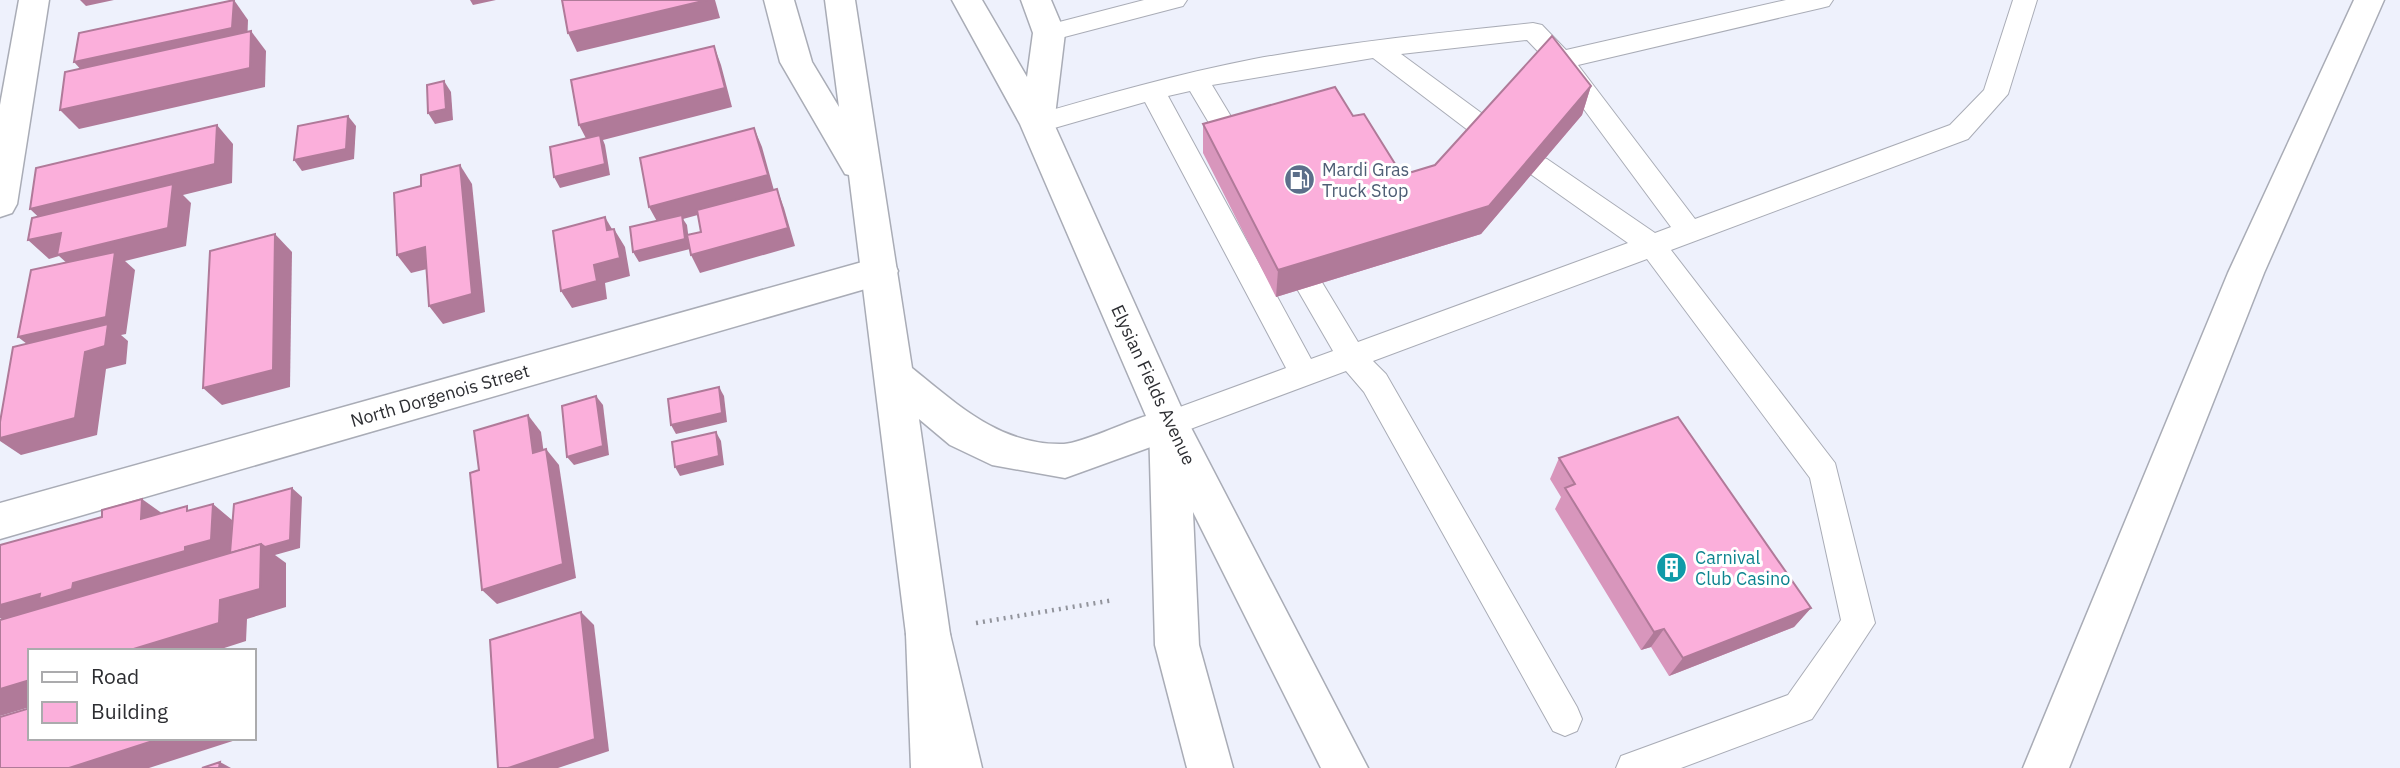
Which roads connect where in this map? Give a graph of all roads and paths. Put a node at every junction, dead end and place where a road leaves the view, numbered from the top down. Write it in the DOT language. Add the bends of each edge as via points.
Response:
graph roads {
  1 [pos="34,0"];
  2 [pos="779,0"];
  3 [pos="840,0"];
  4 [pos="967,0"];
  5 [pos="1036,0"];
  6 [pos="1821,0"];
  7 [pos="2025,0"];
  8 [pos="2369,0"];
  9 [pos="1177,1"];
  10 [pos="1049,33"];
  11 [pos="1376,48"];
  12 [pos="1561,60"];
  13 [pos="1197,80"];
  14 [pos="1152,91"];
  15 [pos="1037,124"];
  16 [pos="1486,130"];
  17 [pos="1234,143"];
  18 [pos="1538,166"];
  19 [pos="866,181"];
  20 [pos="0,204"];
  21 [pos="1689,231"];
  22 [pos="1653,246"];
  23 [pos="880,271"];
  24 [pos="1310,287"];
  25 [pos="1352,358"];
  26 [pos="1304,374"];
  27 [pos="894,376"];
  28 [pos="1169,425"];
  29 [pos="0,521"];
  30 [pos="1114,600"];
  31 [pos="976,623"];
  32 [pos="928,635"];
  33 [pos="1565,719"];
  34 [pos="934,768"];
  35 [pos="959,768"];
  36 [pos="1210,768"];
  37 [pos="1345,768"];
  38 [pos="1634,768"];
  39 [pos="2046,768"];
  1 -- 20 [label="main road"];
  2 -- 19 [label="main road" via="796,62"];
  3 -- 19 [label="main road"];
  4 -- 15 [label="main road, Elysian Fields Avenue"];
  5 -- 10 [label="main road"];
  6 -- 12 [label="lane"];
  7 -- 21 [label="lane" via="1995,94 1959,132"];
  8 -- 39 [label="main road" via="2246,273"];
  9 -- 10 [label="lane"];
  10 -- 15 [label="main road"];
  11 -- 12 [label="lane" via="1533,31"];
  11 -- 13 [label="lane"];
  11 -- 16 [label="lane"];
  12 -- 21 [label="lane"];
  13 -- 14 [label="lane"];
  13 -- 17 [label="lane"];
  14 -- 15 [label="lane"];
  14 -- 26 [label="lane"];
  15 -- 28 [label="main road, Elysian Fields Avenue"];
  18 -- 22 [label="lane"];
  19 -- 23 [label="main road"];
  21 -- 22 [label="lane"];
  22 -- 25 [label="lane"];
  22 -- 38 [label="lane" via="1824,473 1858,623 1800,707"];
  23 -- 27 [label="main road"];
  23 -- 29 [label="main road, North Dorgenois Street"];
  24 -- 25 [label="lane"];
  25 -- 26 [label="lane"];
  25 -- 33 [label="lane" via="1375,383"];
  26 -- 28 [label="lane"];
  27 -- 28 [label="main road" via="964,433 1006,453 1065,461"];
  27 -- 32 [label="main road"];
  28 -- 36 [label="main road" via="1177,645"];
  28 -- 37 [label="main road, Elysian Fields Avenue"];
  30 -- 31 [label="path"];
  32 -- 34 [label="main road"];
  32 -- 35 [label="main road"];
}
